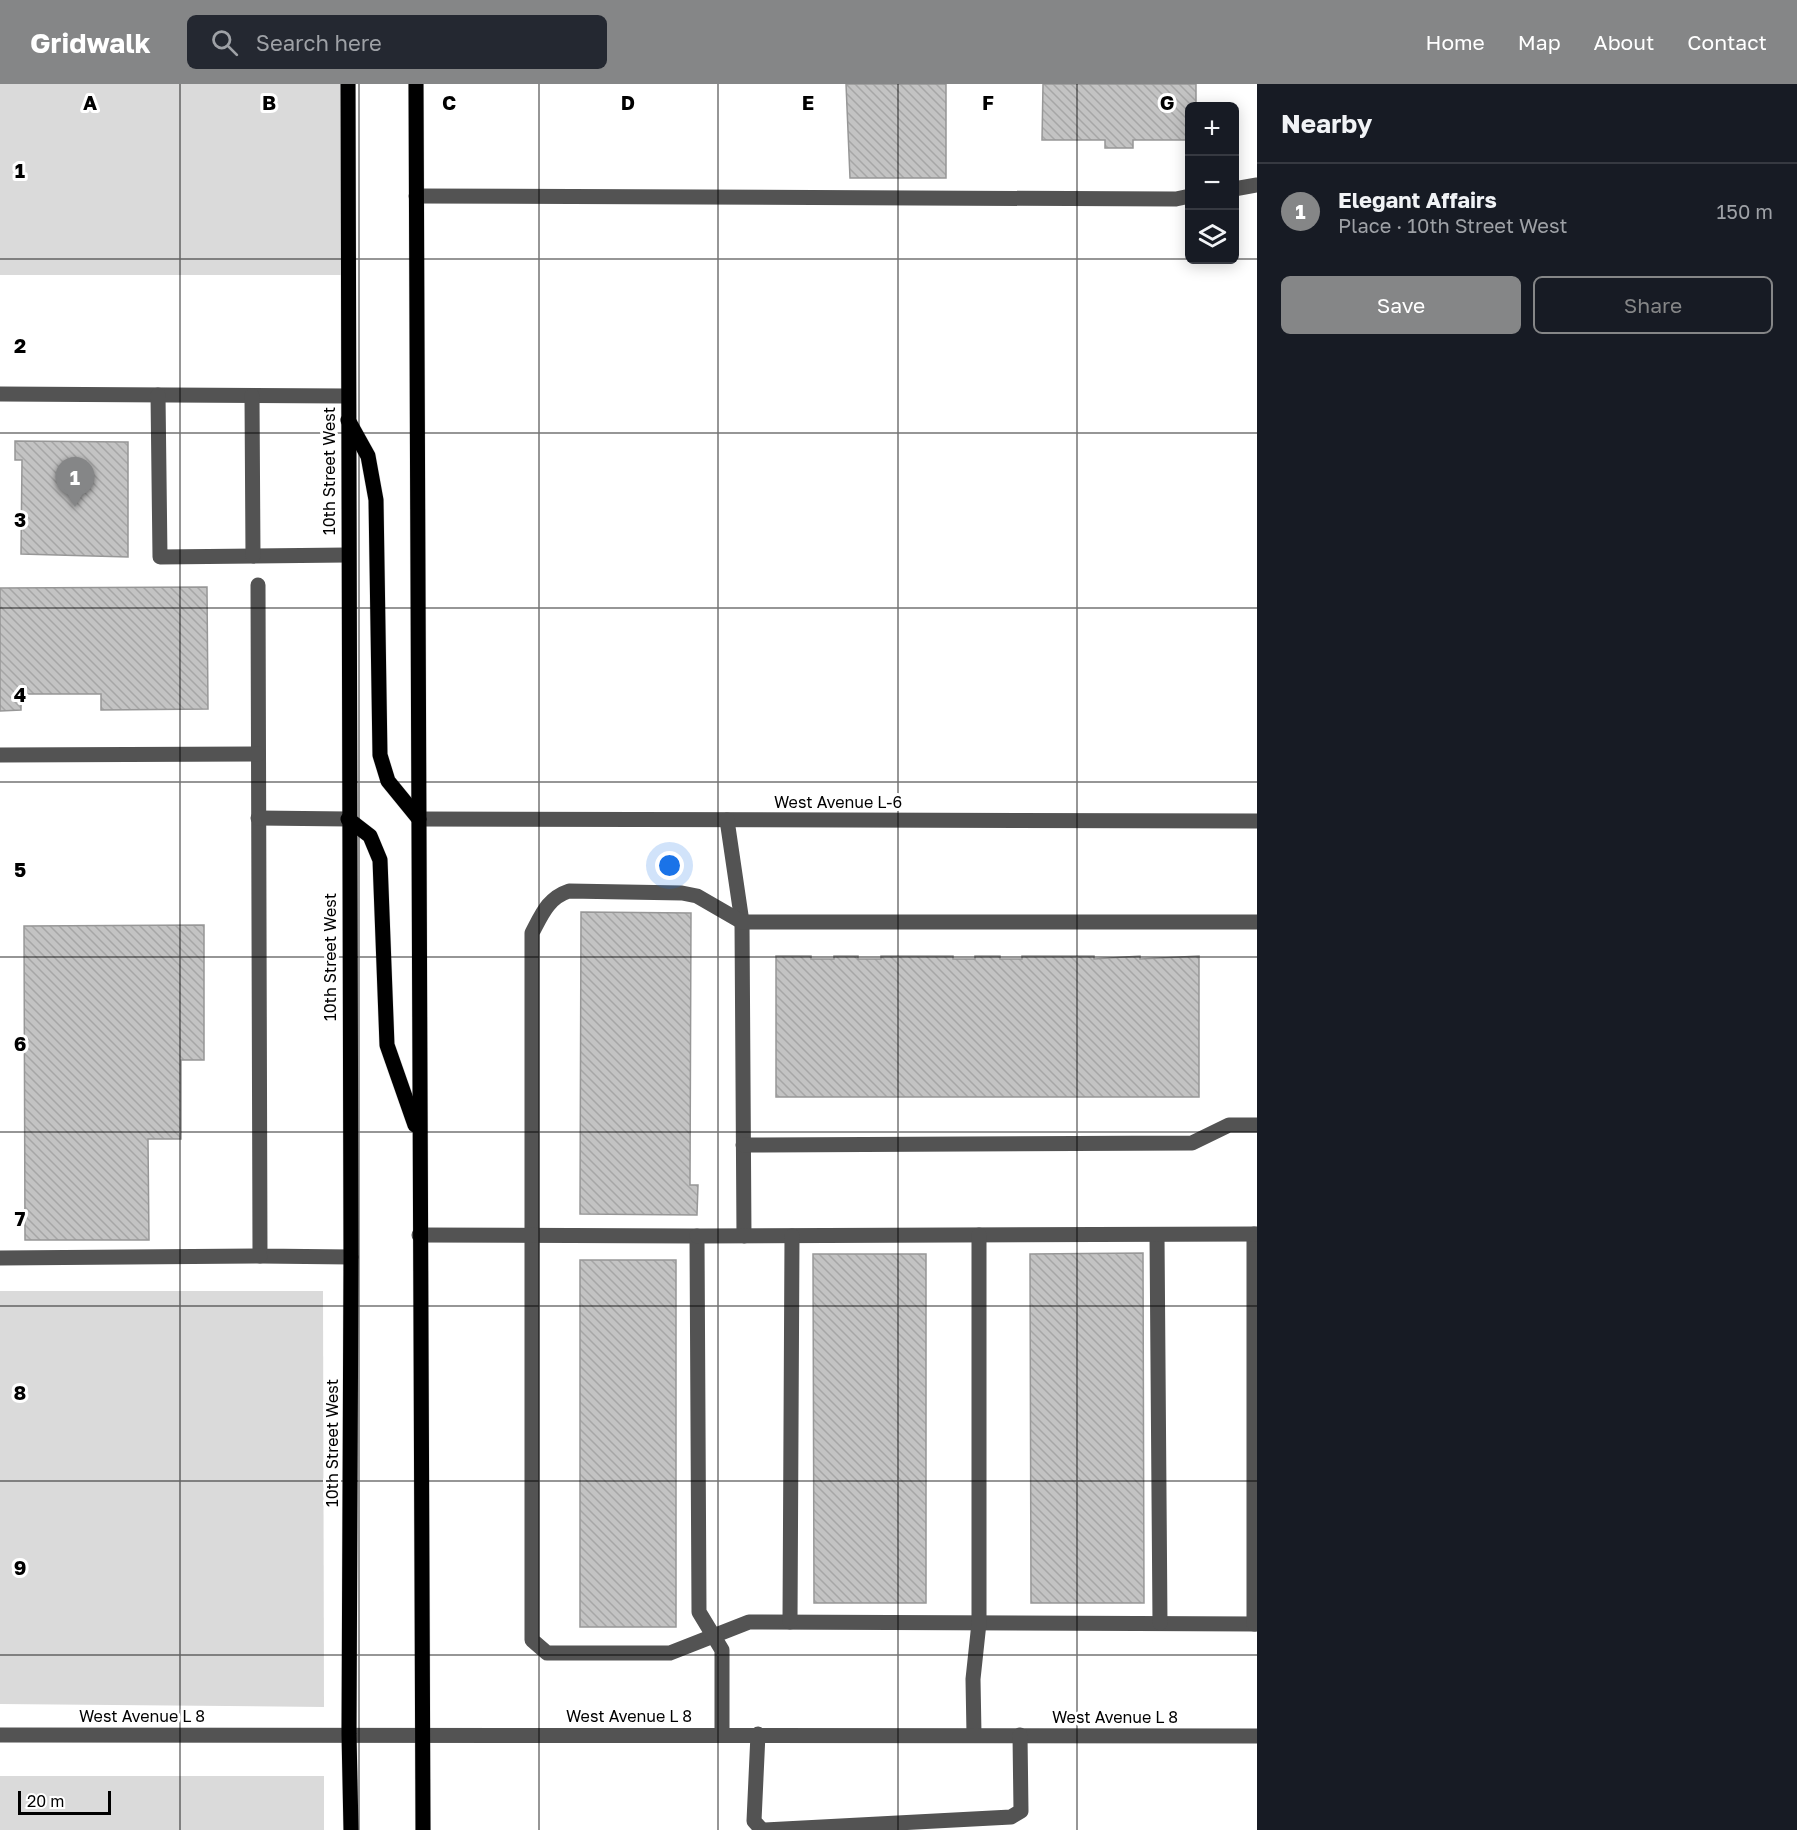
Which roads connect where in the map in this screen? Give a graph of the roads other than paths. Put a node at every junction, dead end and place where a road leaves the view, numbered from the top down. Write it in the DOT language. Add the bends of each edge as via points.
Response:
graph roads {
  1 [pos="348,84"];
  2 [pos="416,84"];
  3 [pos="1257,185"];
  4 [pos="1239,188"];
  5 [pos="416,196"];
  6 [pos="1185,196"];
  7 [pos="0,394"];
  8 [pos="158,395"];
  9 [pos="252,396"];
  10 [pos="347,396"];
  11 [pos="347,419"];
  12 [pos="347,555"];
  13 [pos="253,556"];
  14 [pos="258,585"];
  15 [pos="258,754"];
  16 [pos="0,755"];
  17 [pos="258,818"];
  18 [pos="348,819"];
  19 [pos="418,819"];
  20 [pos="727,820"];
  21 [pos="1257,821"];
  22 [pos="742,922"];
  23 [pos="1257,922"];
  24 [pos="1257,1125"];
  25 [pos="419,1136"];
  26 [pos="743,1145"];
  27 [pos="1256,1234"];
  28 [pos="419,1235"];
  29 [pos="532,1235"];
  30 [pos="979,1235"];
  31 [pos="1157,1235"];
  32 [pos="697,1236"];
  33 [pos="744,1236"];
  34 [pos="792,1236"];
  35 [pos="260,1256"];
  36 [pos="351,1257"];
  37 [pos="0,1258"];
  38 [pos="790,1622"];
  39 [pos="979,1623"];
  40 [pos="1160,1623"];
  41 [pos="1256,1624"];
  42 [pos="714,1637"];
  43 [pos="349,1734"];
  44 [pos="423,1734"];
  45 [pos="722,1734"];
  46 [pos="758,1734"];
  47 [pos="974,1734"];
  48 [pos="0,1735"];
  49 [pos="1020,1735"];
  50 [pos="1257,1736"];
  51 [pos="351,1830"];
  52 [pos="423,1830"];
  53 [pos="764,1830"];
  1 -- 10 [label="main road, 10th Street West"];
  2 -- 5 [label="main road"];
  3 -- 4 [label="street"];
  5 -- 6 [label="street"];
  5 -- 19 [label="main road"];
  7 -- 8 [label="street"];
  8 -- 9 [label="street"];
  8 -- 13 [label="street" via="160,557"];
  9 -- 10 [label="street"];
  9 -- 13 [label="street"];
  10 -- 11 [label="main road, 10th Street West"];
  11 -- 12 [label="main road, 10th Street West"];
  11 -- 19 [label="main road" via="368,456 376,500 380,755 388,781"];
  12 -- 13 [label="street"];
  12 -- 18 [label="main road, 10th Street West"];
  14 -- 15 [label="street"];
  15 -- 16 [label="street"];
  15 -- 17 [label="street"];
  17 -- 18 [label="street"];
  17 -- 35 [label="street"];
  18 -- 25 [label="main road" via="370,836 380,860 387,1045"];
  18 -- 36 [label="main road, 10th Street West"];
  19 -- 20 [label="street, West Avenue L-6"];
  19 -- 25 [label="main road"];
  20 -- 21 [label="street, West Avenue L-6"];
  20 -- 22 [label="street"];
  22 -- 23 [label="street"];
  22 -- 26 [label="street"];
  22 -- 29 [label="street" via="698,896 682,892 569,891 546,906 532,933"];
  24 -- 26 [label="street" via="1229,1125 1192,1143"];
  25 -- 28 [label="main road"];
  26 -- 33 [label="street"];
  27 -- 31 [label="street"];
  27 -- 41 [label="street"];
  28 -- 29 [label="street"];
  28 -- 44 [label="main road"];
  29 -- 32 [label="street"];
  29 -- 42 [label="street" via="532,1640 547,1653 670,1653"];
  30 -- 31 [label="street"];
  30 -- 34 [label="street"];
  30 -- 39 [label="street"];
  31 -- 40 [label="street"];
  32 -- 33 [label="street"];
  32 -- 42 [label="street" via="699,1612"];
  33 -- 34 [label="street"];
  34 -- 38 [label="street"];
  35 -- 36 [label="street"];
  35 -- 37 [label="street"];
  36 -- 43 [label="main road, 10th Street West"];
  38 -- 39 [label="street"];
  38 -- 42 [label="street" via="749,1622"];
  39 -- 40 [label="street"];
  39 -- 47 [label="street" via="973,1679"];
  40 -- 41 [label="street"];
  42 -- 45 [label="street" via="722,1650"];
  43 -- 44 [label="street, West Avenue L 8"];
  43 -- 48 [label="street, West Avenue L 8"];
  43 -- 51 [label="main road, 10th Street West"];
  44 -- 45 [label="street, West Avenue L 8"];
  44 -- 52 [label="main road"];
  45 -- 46 [label="street, West Avenue L 8"];
  46 -- 47 [label="street, West Avenue L 8"];
  46 -- 53 [label="street" via="754,1821"];
  47 -- 49 [label="street, West Avenue L 8"];
  49 -- 50 [label="street, West Avenue L 8"];
  49 -- 53 [label="street" via="1021,1811 1011,1817"];
}
